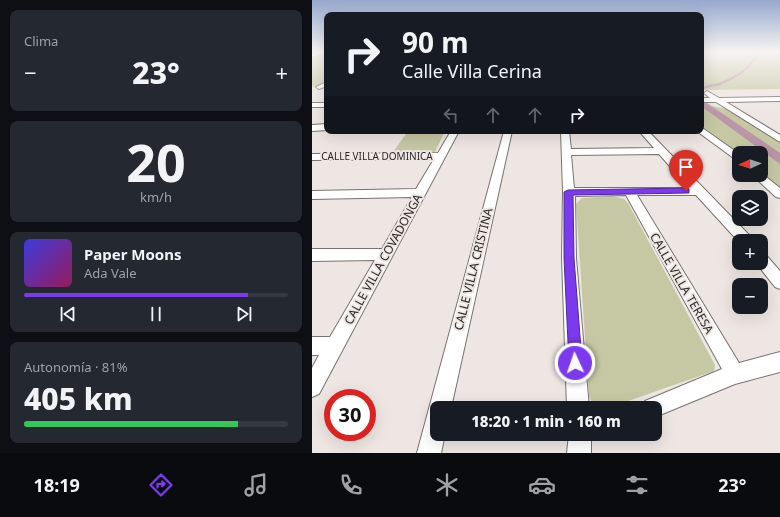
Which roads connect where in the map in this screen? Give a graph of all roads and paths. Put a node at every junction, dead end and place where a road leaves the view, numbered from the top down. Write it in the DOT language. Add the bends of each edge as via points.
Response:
graph roads {
  1 [pos="707,93"];
  2 [pos="766,99"];
  3 [pos="780,99"];
  4 [pos="704,100"];
  5 [pos="718,100"];
  6 [pos="312,105"];
  7 [pos="324,105"];
  8 [pos="780,106"];
  9 [pos="312,128"];
  10 [pos="324,128"];
  11 [pos="704,132"];
  12 [pos="453,134"];
  13 [pos="507,134"];
  14 [pos="565,134"];
  15 [pos="646,134"];
  16 [pos="780,139"];
  17 [pos="662,151"];
  18 [pos="567,152"];
  19 [pos="732,154"];
  20 [pos="441,156"];
  21 [pos="312,157"];
  22 [pos="766,182"];
  23 [pos="700,191"];
  24 [pos="568,192"];
  25 [pos="629,192"];
  26 [pos="421,193"];
  27 [pos="780,194"];
  28 [pos="312,195"];
  29 [pos="740,234"];
  30 [pos="387,254"];
  31 [pos="312,255"];
  32 [pos="768,267"];
  33 [pos="780,282"];
  34 [pos="312,346"];
  35 [pos="334,346"];
  36 [pos="780,362"];
  37 [pos="735,374"];
  38 [pos="312,387"];
  39 [pos="442,401"];
  40 [pos="578,401"];
  41 [pos="662,404"];
  42 [pos="432,441"];
  43 [pos="429,453"];
  1 -- 5 [label="street"];
  2 -- 3 [label="street"];
  2 -- 5 [label="street"];
  2 -- 8 [label="street"];
  4 -- 5 [label="street"];
  5 -- 16 [label="street"];
  6 -- 7 [label="street"];
  9 -- 10 [label="street"];
  11 -- 19 [label="street"];
  12 -- 20 [label="street, CALLE VILLA COVADONGA"];
  13 -- 39 [label="street, CALLE VILLA CRISTINA"];
  14 -- 18 [label="street"];
  15 -- 17 [label="street"];
  17 -- 18 [label="street"];
  17 -- 23 [label="street"];
  18 -- 24 [label="street"];
  20 -- 21 [label="street, CALLE VILLA DOMINICA"];
  20 -- 26 [label="street, CALLE VILLA COVADONGA"];
  22 -- 27 [label="street"];
  23 -- 25 [label="street"];
  23 -- 29 [label="street"];
  24 -- 25 [label="street"];
  24 -- 40 [label="street" via="569,258"];
  25 -- 37 [label="street, CALLE VILLA TERESA"];
  26 -- 28 [label="street"];
  26 -- 30 [label="street, CALLE VILLA COVADONGA"];
  30 -- 31 [label="street"];
  30 -- 35 [label="street, CALLE VILLA COVADONGA"];
  32 -- 33 [label="street"];
  34 -- 35 [label="street"];
  35 -- 38 [label="street, CALLE VILLA COVADONGA"];
  36 -- 37 [label="street"];
  37 -- 41 [label="street"];
  42 -- 43 [label="street"];
}
